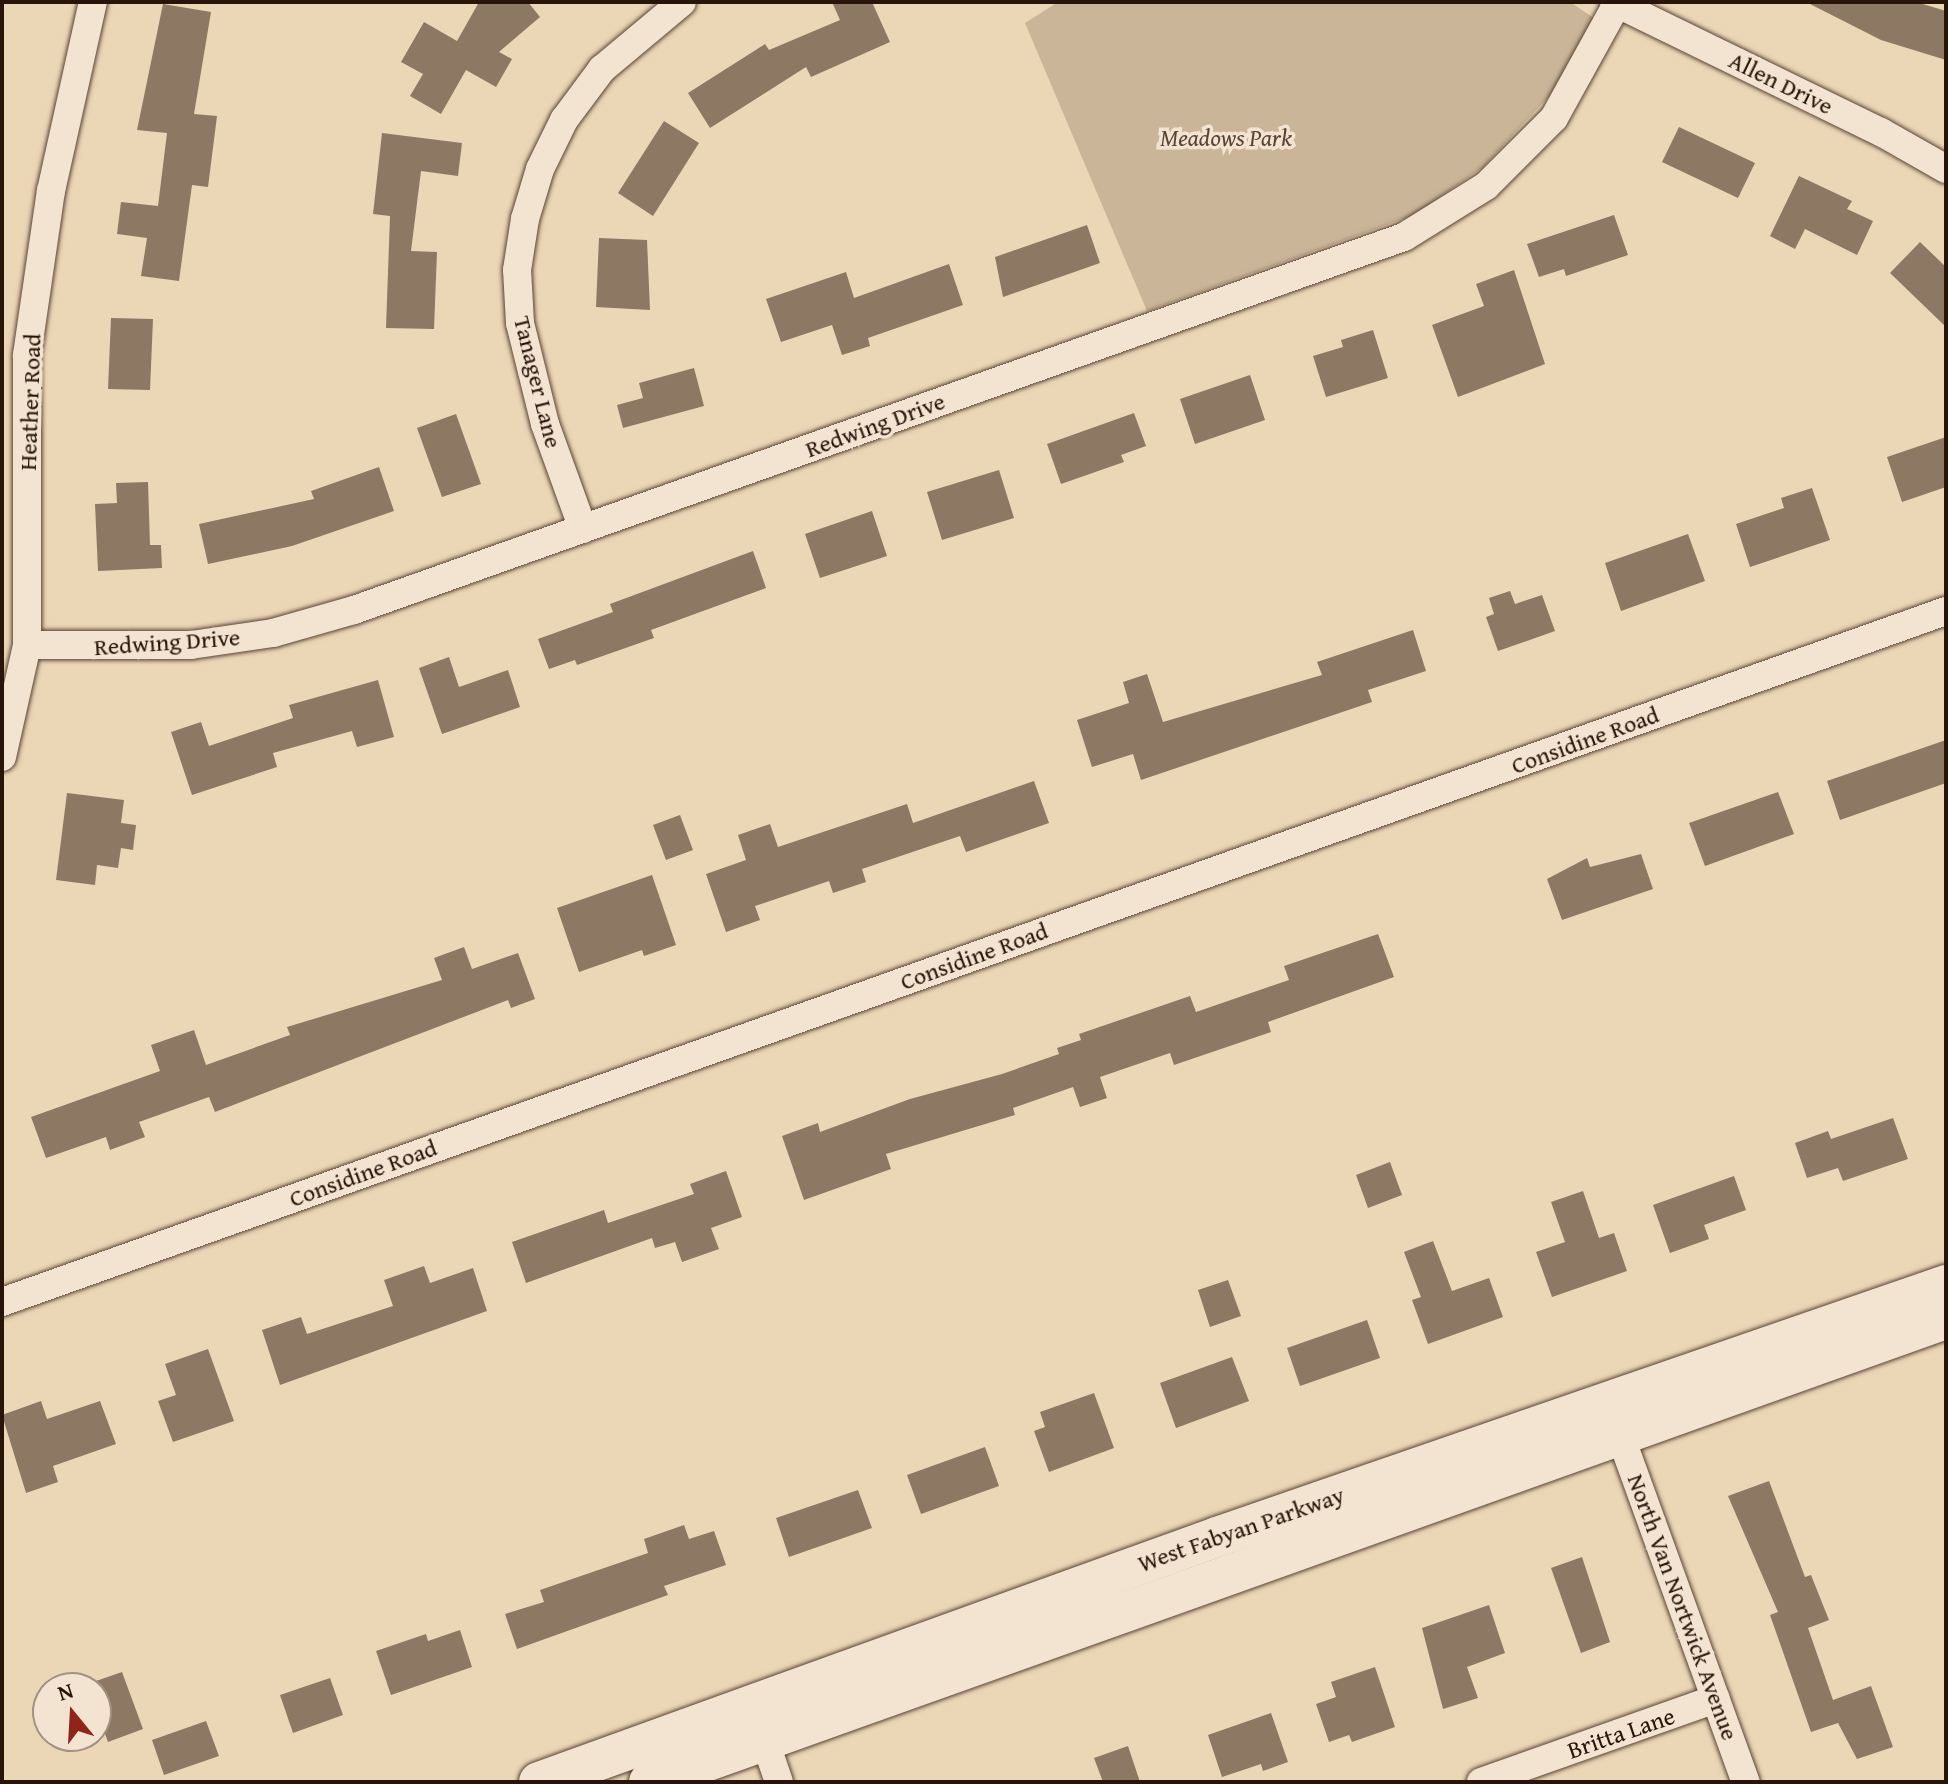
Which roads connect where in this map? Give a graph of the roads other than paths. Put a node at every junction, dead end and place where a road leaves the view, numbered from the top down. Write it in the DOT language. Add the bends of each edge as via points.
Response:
graph roads {
  1 [pos="93,2"];
  2 [pos="682,2"];
  3 [pos="1616,3"];
  4 [pos="1946,169"];
  5 [pos="583,529"];
  6 [pos="1946,611"];
  7 [pos="27,645"];
  8 [pos="2,757"];
  9 [pos="1946,1285"];
  10 [pos="2,1302"];
  11 [pos="1946,1319"];
  12 [pos="1619,1432"];
  13 [pos="1716,1699"];
  14 [pos="764,1738"];
  15 [pos="539,1782"];
  16 [pos="649,1782"];
  17 [pos="779,1782"];
  18 [pos="1481,1782"];
  19 [pos="1746,1782"];
  1 -- 7 [label="street, Heather Road" via="51,191 27,355"];
  2 -- 5 [label="street, Tanager Lane" via="602,69 564,120 540,169 525,219 517,270 520,323 545,424"];
  3 -- 4 [label="street, Allen Drive"];
  3 -- 5 [label="street, Redwing Drive" via="1554,118 1486,186 1404,237"];
  5 -- 7 [label="street, Redwing Drive" via="273,633 191,645"];
  6 -- 10 [label="street, Considine Road"];
  7 -- 8 [label="street, Heather Road"];
  9 -- 15 [label="main road, West Fabyan Parkway" via="1217,1537"];
  11 -- 12 [label="main road, West Fabyan Parkway"];
  12 -- 13 [label="street, North Van Nortwick Avenue"];
  12 -- 14 [label="main road, West Fabyan Parkway"];
  13 -- 18 [label="street, Britta Lane"];
  13 -- 19 [label="street, North Van Nortwick Avenue"];
  14 -- 16 [label="main road, West Fabyan Parkway"];
  14 -- 17 [label="street"];
}
